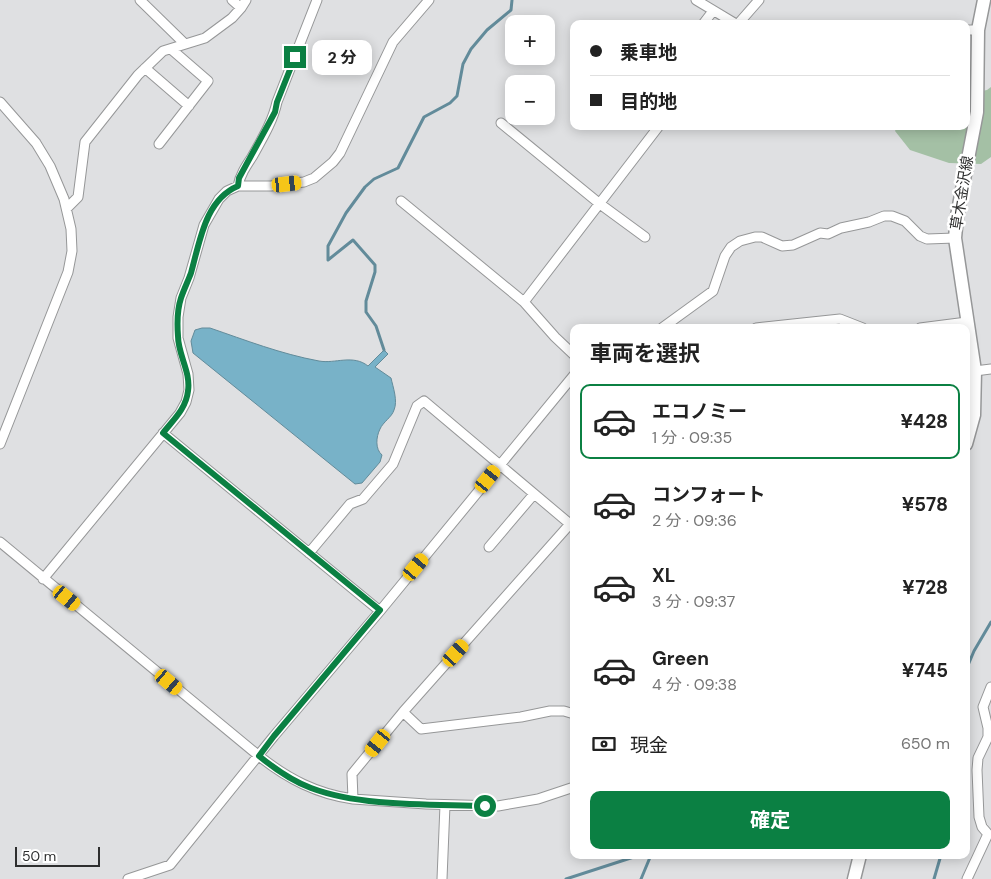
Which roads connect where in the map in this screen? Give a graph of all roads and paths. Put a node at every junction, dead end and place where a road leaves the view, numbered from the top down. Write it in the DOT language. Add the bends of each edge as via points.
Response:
graph roads {
  1 [pos="140,0"];
  2 [pos="232,0"];
  3 [pos="317,0"];
  4 [pos="429,0"];
  5 [pos="696,0"];
  6 [pos="759,0"];
  7 [pos="984,0"];
  8 [pos="244,4"];
  9 [pos="713,11"];
  10 [pos="986,14"];
  11 [pos="707,20"];
  12 [pos="730,20"];
  13 [pos="741,20"];
  14 [pos="972,30"];
  15 [pos="185,44"];
  16 [pos="171,49"];
  17 [pos="145,68"];
  18 [pos="0,102"];
  19 [pos="189,106"];
  20 [pos="500,123"];
  21 [pos="656,130"];
  22 [pos="159,144"];
  23 [pos="238,186"];
  24 [pos="402,201"];
  25 [pos="600,204"];
  26 [pos="67,208"];
  27 [pos="645,237"];
  28 [pos="955,238"];
  29 [pos="524,302"];
  30 [pos="967,322"];
  31 [pos="668,324"];
  32 [pos="824,324"];
  33 [pos="853,324"];
  34 [pos="951,324"];
  35 [pos="970,340"];
  36 [pos="570,351"];
  37 [pos="991,370"];
  38 [pos="975,371"];
  39 [pos="570,380"];
  40 [pos="970,430"];
  41 [pos="163,433"];
  42 [pos="0,444"];
  43 [pos="500,465"];
  44 [pos="534,494"];
  45 [pos="570,521"];
  46 [pos="570,525"];
  47 [pos="0,542"];
  48 [pos="488,547"];
  49 [pos="309,553"];
  50 [pos="43,579"];
  51 [pos="380,610"];
  52 [pos="991,687"];
  53 [pos="403,712"];
  54 [pos="570,713"];
  55 [pos="259,756"];
  56 [pos="570,788"];
  57 [pos="353,799"];
  58 [pos="446,804"];
  59 [pos="859,859"];
  60 [pos="128,879"];
  61 [pos="442,879"];
  62 [pos="854,879"];
  63 [pos="967,879"];
  1 -- 15 [label="street"];
  2 -- 8 [label="street"];
  3 -- 23 [label="street" via="275,112 239,178"];
  4 -- 23 [label="street" via="393,42 333,162 304,182"];
  5 -- 9 [label="street"];
  6 -- 13 [label="street"];
  7 -- 10 [label="main road, 草木金沢線"];
  8 -- 15 [label="street" via="205,38"];
  9 -- 11 [label="street"];
  9 -- 12 [label="street"];
  10 -- 14 [label="main road, 草木金沢線"];
  14 -- 28 [label="main road, 草木金沢線" via="977,112"];
  15 -- 16 [label="street"];
  16 -- 17 [label="street" via="163,51"];
  16 -- 19 [label="street" via="208,81"];
  17 -- 19 [label="street"];
  17 -- 26 [label="street" via="85,142 78,197"];
  18 -- 26 [label="street" via="36,144 50,166"];
  19 -- 22 [label="street"];
  20 -- 25 [label="street"];
  21 -- 25 [label="street"];
  23 -- 41 [label="street" via="223,195 204,225 190,278 181,298 178,338 189,390 180,413"];
  24 -- 29 [label="street"];
  25 -- 27 [label="street"];
  25 -- 29 [label="street"];
  26 -- 42 [label="street" via="72,251 68,272"];
  28 -- 30 [label="main road, 草木金沢線"];
  28 -- 31 [label="street" via="927,239 905,221 892,216 828,234 820,232 793,246 782,246 755,237 731,247 713,291"];
  29 -- 36 [label="street"];
  30 -- 34 [label="street"];
  32 -- 33 [label="street" via="840,319"];
  35 -- 38 [label="main road, 草木金沢線"];
  37 -- 38 [label="street"];
  38 -- 40 [label="main road, 草木金沢線" via="974,415"];
  39 -- 43 [label="street"];
  41 -- 49 [label="street"];
  41 -- 50 [label="street"];
  43 -- 44 [label="street"];
  43 -- 49 [label="street" via="424,401 417,406 393,464 363,499 350,504"];
  43 -- 51 [label="street"];
  44 -- 45 [label="street"];
  44 -- 48 [label="street"];
  46 -- 53 [label="street"];
  47 -- 50 [label="street"];
  49 -- 51 [label="street"];
  50 -- 55 [label="street"];
  51 -- 55 [label="street"];
  52 -- 63 [label="street" via="983,707 988,738 978,758 977,770 979,817 988,834"];
  53 -- 54 [label="street" via="421,729 550,711"];
  53 -- 57 [label="street" via="352,774"];
  55 -- 57 [label="street" via="282,774 309,788"];
  55 -- 60 [label="street" via="170,865"];
  56 -- 58 [label="street" via="514,804"];
  57 -- 58 [label="street"];
  58 -- 61 [label="street"];
  59 -- 62 [label="main road"];
}
